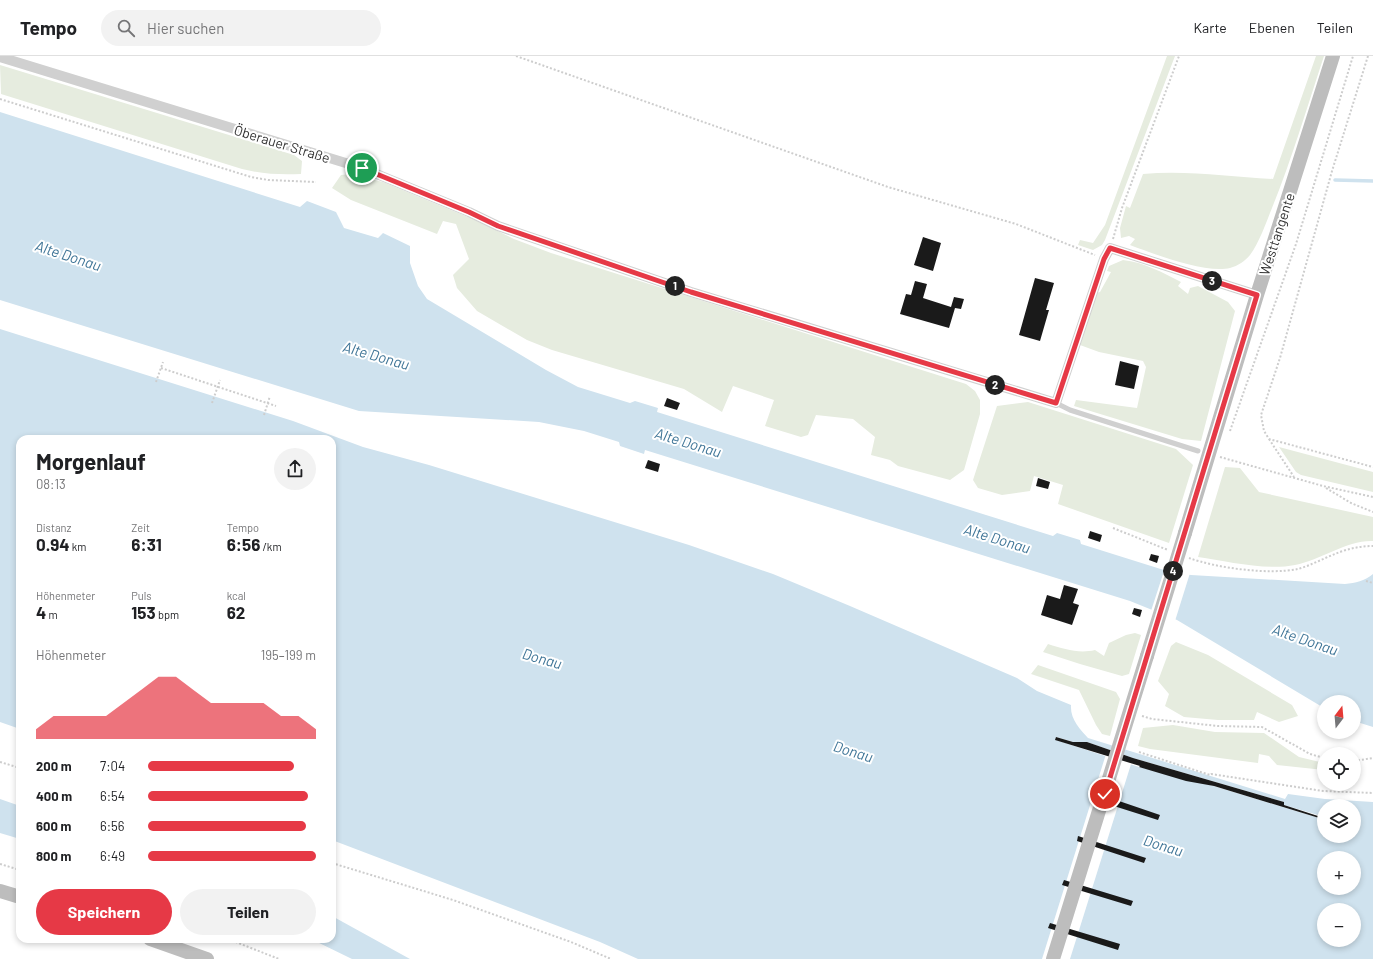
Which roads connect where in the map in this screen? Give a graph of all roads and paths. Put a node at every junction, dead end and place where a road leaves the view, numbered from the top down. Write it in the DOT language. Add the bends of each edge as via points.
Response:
graph roads {
  1 [pos="516,56"];
  2 [pos="1179,56"];
  3 [pos="1333,56"];
  4 [pos="1353,56"];
  5 [pos="1368,56"];
  6 [pos="0,57"];
  7 [pos="0,99"];
  8 [pos="316,182"];
  9 [pos="1110,248"];
  10 [pos="1104,259"];
  11 [pos="1257,295"];
  12 [pos="163,362"];
  13 [pos="161,368"];
  14 [pos="220,380"];
  15 [pos="156,382"];
  16 [pos="218,387"];
  17 [pos="270,396"];
  18 [pos="212,402"];
  19 [pos="268,403"];
  20 [pos="1056,403"];
  21 [pos="276,406"];
  22 [pos="264,415"];
  23 [pos="1230,432"];
  24 [pos="1269,439"];
  25 [pos="1222,451"];
  26 [pos="1209,455"];
  27 [pos="1373,467"];
  28 [pos="1295,478"];
  29 [pos="1323,486"];
  30 [pos="1373,497"];
  31 [pos="1373,512"];
  32 [pos="1114,528"];
  33 [pos="1373,546"];
  34 [pos="1169,550"];
  35 [pos="1189,558"];
  36 [pos="1366,581"];
  37 [pos="1373,583"];
  38 [pos="1142,716"];
  39 [pos="1139,752"];
  40 [pos="1317,756"];
  41 [pos="1373,758"];
  42 [pos="1361,760"];
  43 [pos="0,762"];
  44 [pos="16,767"];
  45 [pos="1373,793"];
  46 [pos="0,864"];
  47 [pos="336,864"];
  48 [pos="16,869"];
  49 [pos="0,891"];
  50 [pos="16,896"];
  51 [pos="161,943"];
  52 [pos="238,943"];
  53 [pos="207,959"];
  54 [pos="279,959"];
  55 [pos="611,959"];
  56 [pos="1053,959"];
  1 -- 10 [label="path" via="888,187 1016,224"];
  2 -- 9 [label="path" via="1122,208"];
  3 -- 11 [label="main road, Westtangente"];
  4 -- 23 [label="path" via="1296,244"];
  5 -- 24 [label="path" via="1261,415 1264,431"];
  6 -- 20 [label="street, Öberauer Straße" via="362,168 498,226 691,292"];
  7 -- 8 [label="path" via="251,177"];
  9 -- 10 [label="street"];
  9 -- 11 [label="street"];
  10 -- 20 [label="street"];
  11 -- 26 [label="main road, Westtangente"];
  12 -- 13 [label="path"];
  13 -- 15 [label="path"];
  13 -- 16 [label="path"];
  14 -- 16 [label="path"];
  16 -- 18 [label="path"];
  16 -- 19 [label="path"];
  17 -- 19 [label="path"];
  19 -- 21 [label="path"];
  19 -- 22 [label="path"];
  20 -- 26 [label="lane" via="1070,410"];
  24 -- 27 [label="path"];
  24 -- 28 [label="path"];
  25 -- 26 [label="path"];
  26 -- 28 [label="path"];
  26 -- 56 [label="main road, Westtangente, bridge"];
  28 -- 29 [label="path"];
  29 -- 30 [label="path"];
  29 -- 31 [label="path" via="1351,503"];
  32 -- 34 [label="path"];
  33 -- 35 [label="path" via="1340,552 1309,565 1284,571 1224,566"];
  36 -- 37 [label="path"];
  38 -- 40 [label="path" via="1218,726 1262,727"];
  39 -- 45 [label="path" via="1210,775 1323,791"];
  41 -- 42 [label="path"];
  43 -- 44 [label="path"];
  46 -- 48 [label="path"];
  47 -- 55 [label="path" via="435,893"];
  49 -- 50 [label="main road"];
  51 -- 53 [label="main road"];
  52 -- 54 [label="path"];
}
